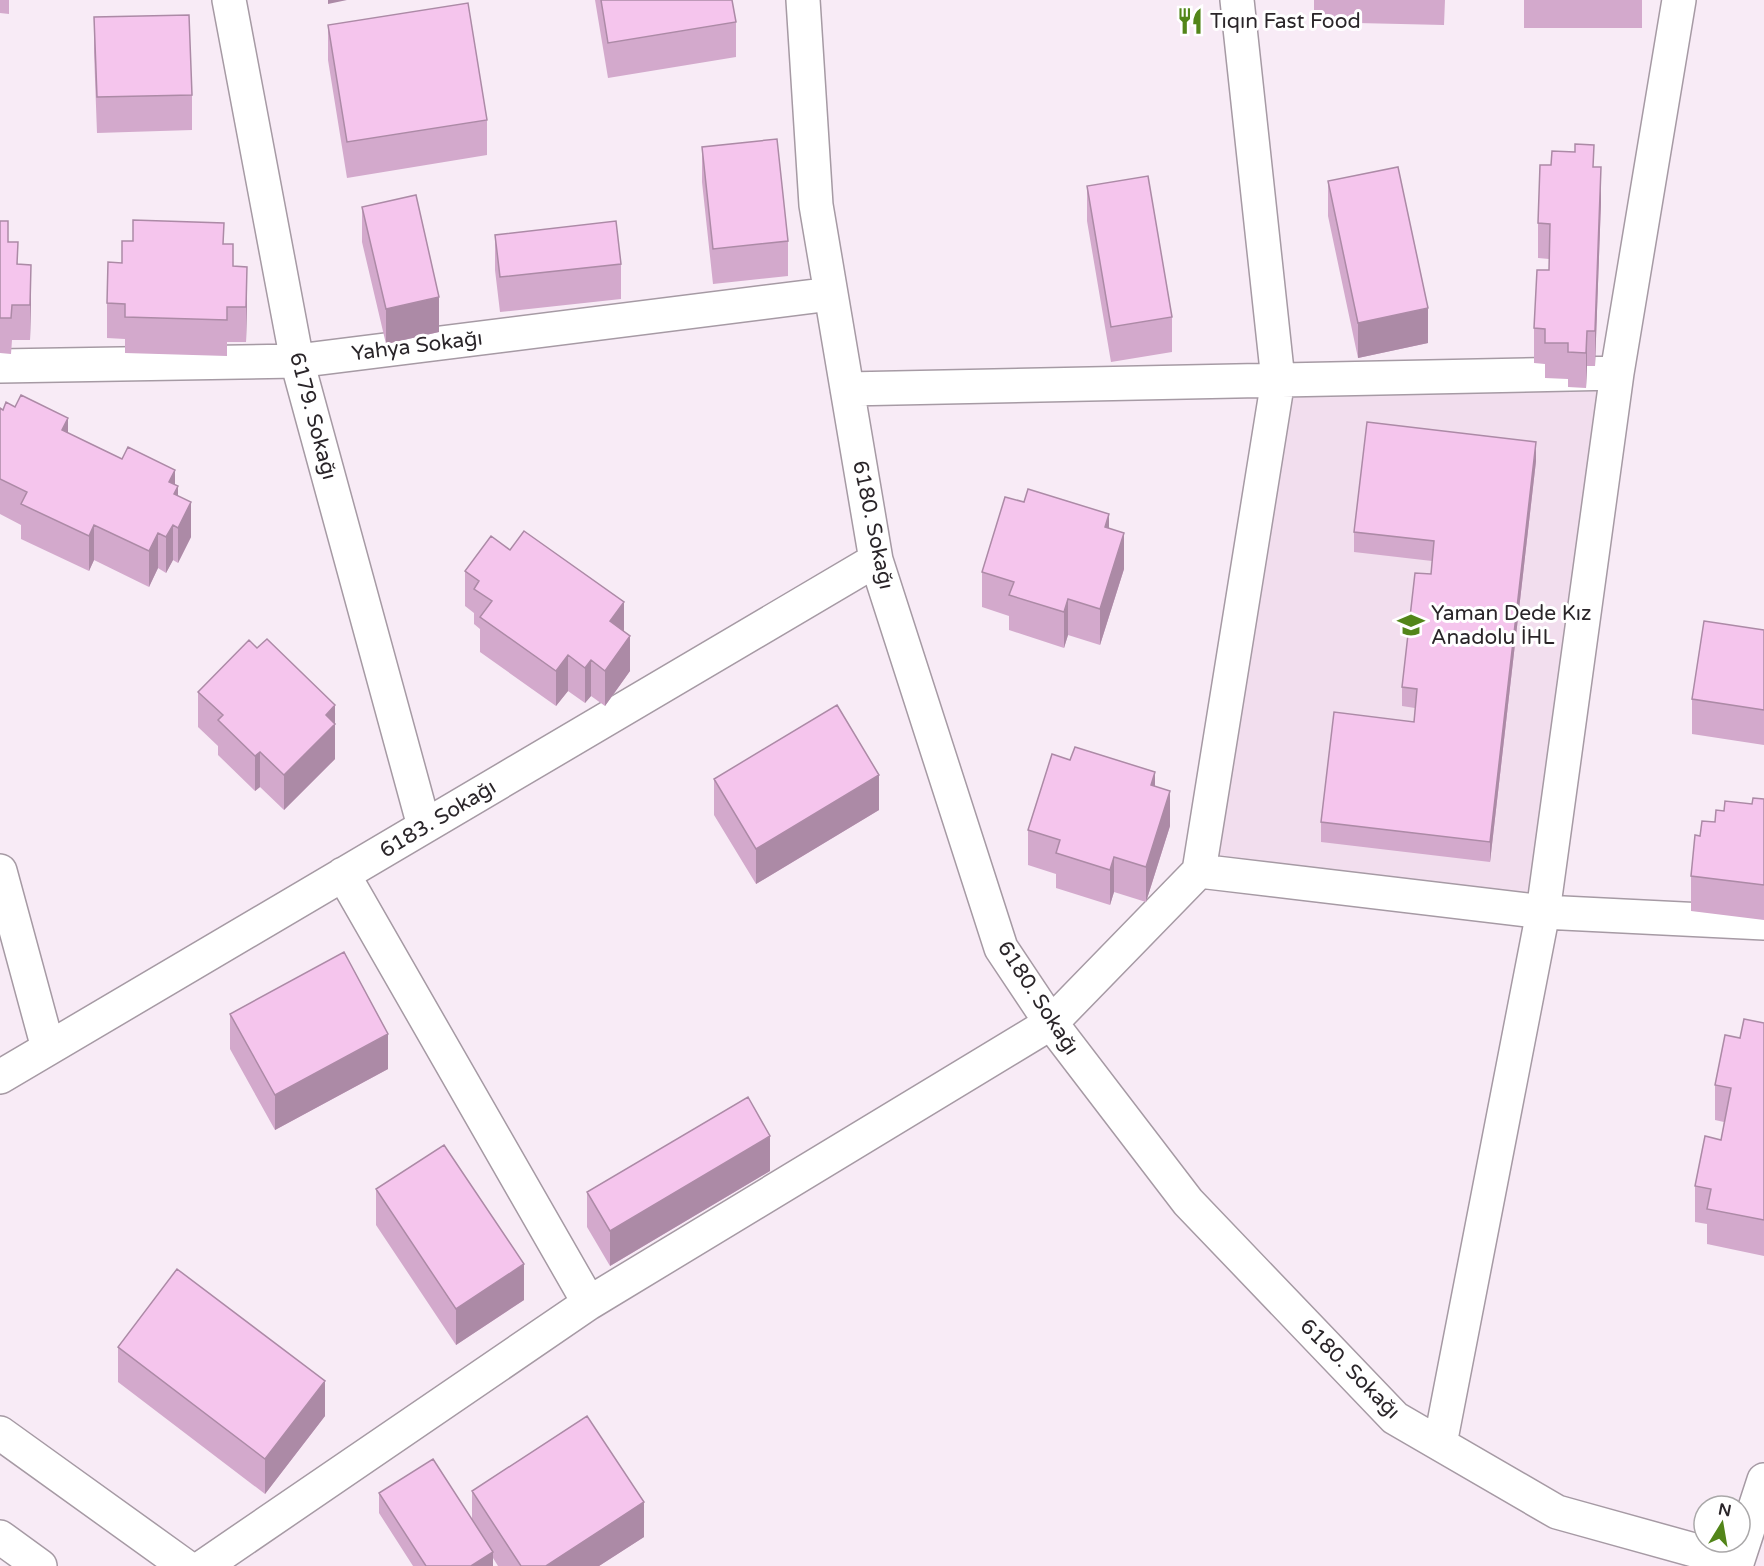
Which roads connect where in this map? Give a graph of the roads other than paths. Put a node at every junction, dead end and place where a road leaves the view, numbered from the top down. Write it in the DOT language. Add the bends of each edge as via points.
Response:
graph roads {
  1 [pos="229,0"];
  2 [pos="803,0"];
  3 [pos="1237,0"];
  4 [pos="1679,0"];
  5 [pos="831,294"];
  6 [pos="297,361"];
  7 [pos="0,366"];
  8 [pos="1617,373"];
  9 [pos="1278,380"];
  10 [pos="847,388"];
  11 [pos="876,560"];
  12 [pos="424,826"];
  13 [pos="0,871"];
  14 [pos="1199,871"];
  15 [pos="343,874"];
  16 [pos="1543,912"];
  17 [pos="1764,923"];
  18 [pos="1051,1023"];
  19 [pos="48,1048"];
  20 [pos="0,1077"];
  21 [pos="589,1303"];
  22 [pos="0,1433"];
  23 [pos="1440,1444"];
  24 [pos="1764,1480"];
  25 [pos="0,1537"];
  26 [pos="1736,1564"];
  27 [pos="40,1566"];
  28 [pos="185,1566"];
  29 [pos="204,1566"];
  1 -- 6 [label="street, 6179. Sokağı"];
  2 -- 5 [label="street, 6180. Sokağı" via="816,205"];
  3 -- 9 [label="street"];
  4 -- 8 [label="street"];
  5 -- 6 [label="street, Yahya Sokağı"];
  5 -- 10 [label="street, 6180. Sokağı"];
  6 -- 7 [label="street, Yahya Sokağı"];
  6 -- 12 [label="street, 6179. Sokağı"];
  8 -- 9 [label="street"];
  8 -- 16 [label="street"];
  9 -- 10 [label="street"];
  9 -- 14 [label="street"];
  10 -- 11 [label="street, 6180. Sokağı"];
  11 -- 12 [label="street, 6183. Sokağı"];
  11 -- 18 [label="street, 6180. Sokağı" via="1001,948"];
  12 -- 15 [label="street, 6183. Sokağı"];
  13 -- 19 [label="street"];
  14 -- 16 [label="street"];
  14 -- 18 [label="street"];
  15 -- 19 [label="street, 6183. Sokağı"];
  15 -- 21 [label="street"];
  16 -- 17 [label="street"];
  16 -- 23 [label="street"];
  18 -- 21 [label="street"];
  18 -- 23 [label="street, 6180. Sokağı" via="1188,1202 1395,1418"];
  19 -- 20 [label="street, 6183. Sokağı"];
  21 -- 29 [label="street"];
  22 -- 28 [label="street"];
  23 -- 26 [label="street, 6180. Sokağı" via="1557,1512"];
  24 -- 26 [label="street"];
  25 -- 27 [label="street"];
}
